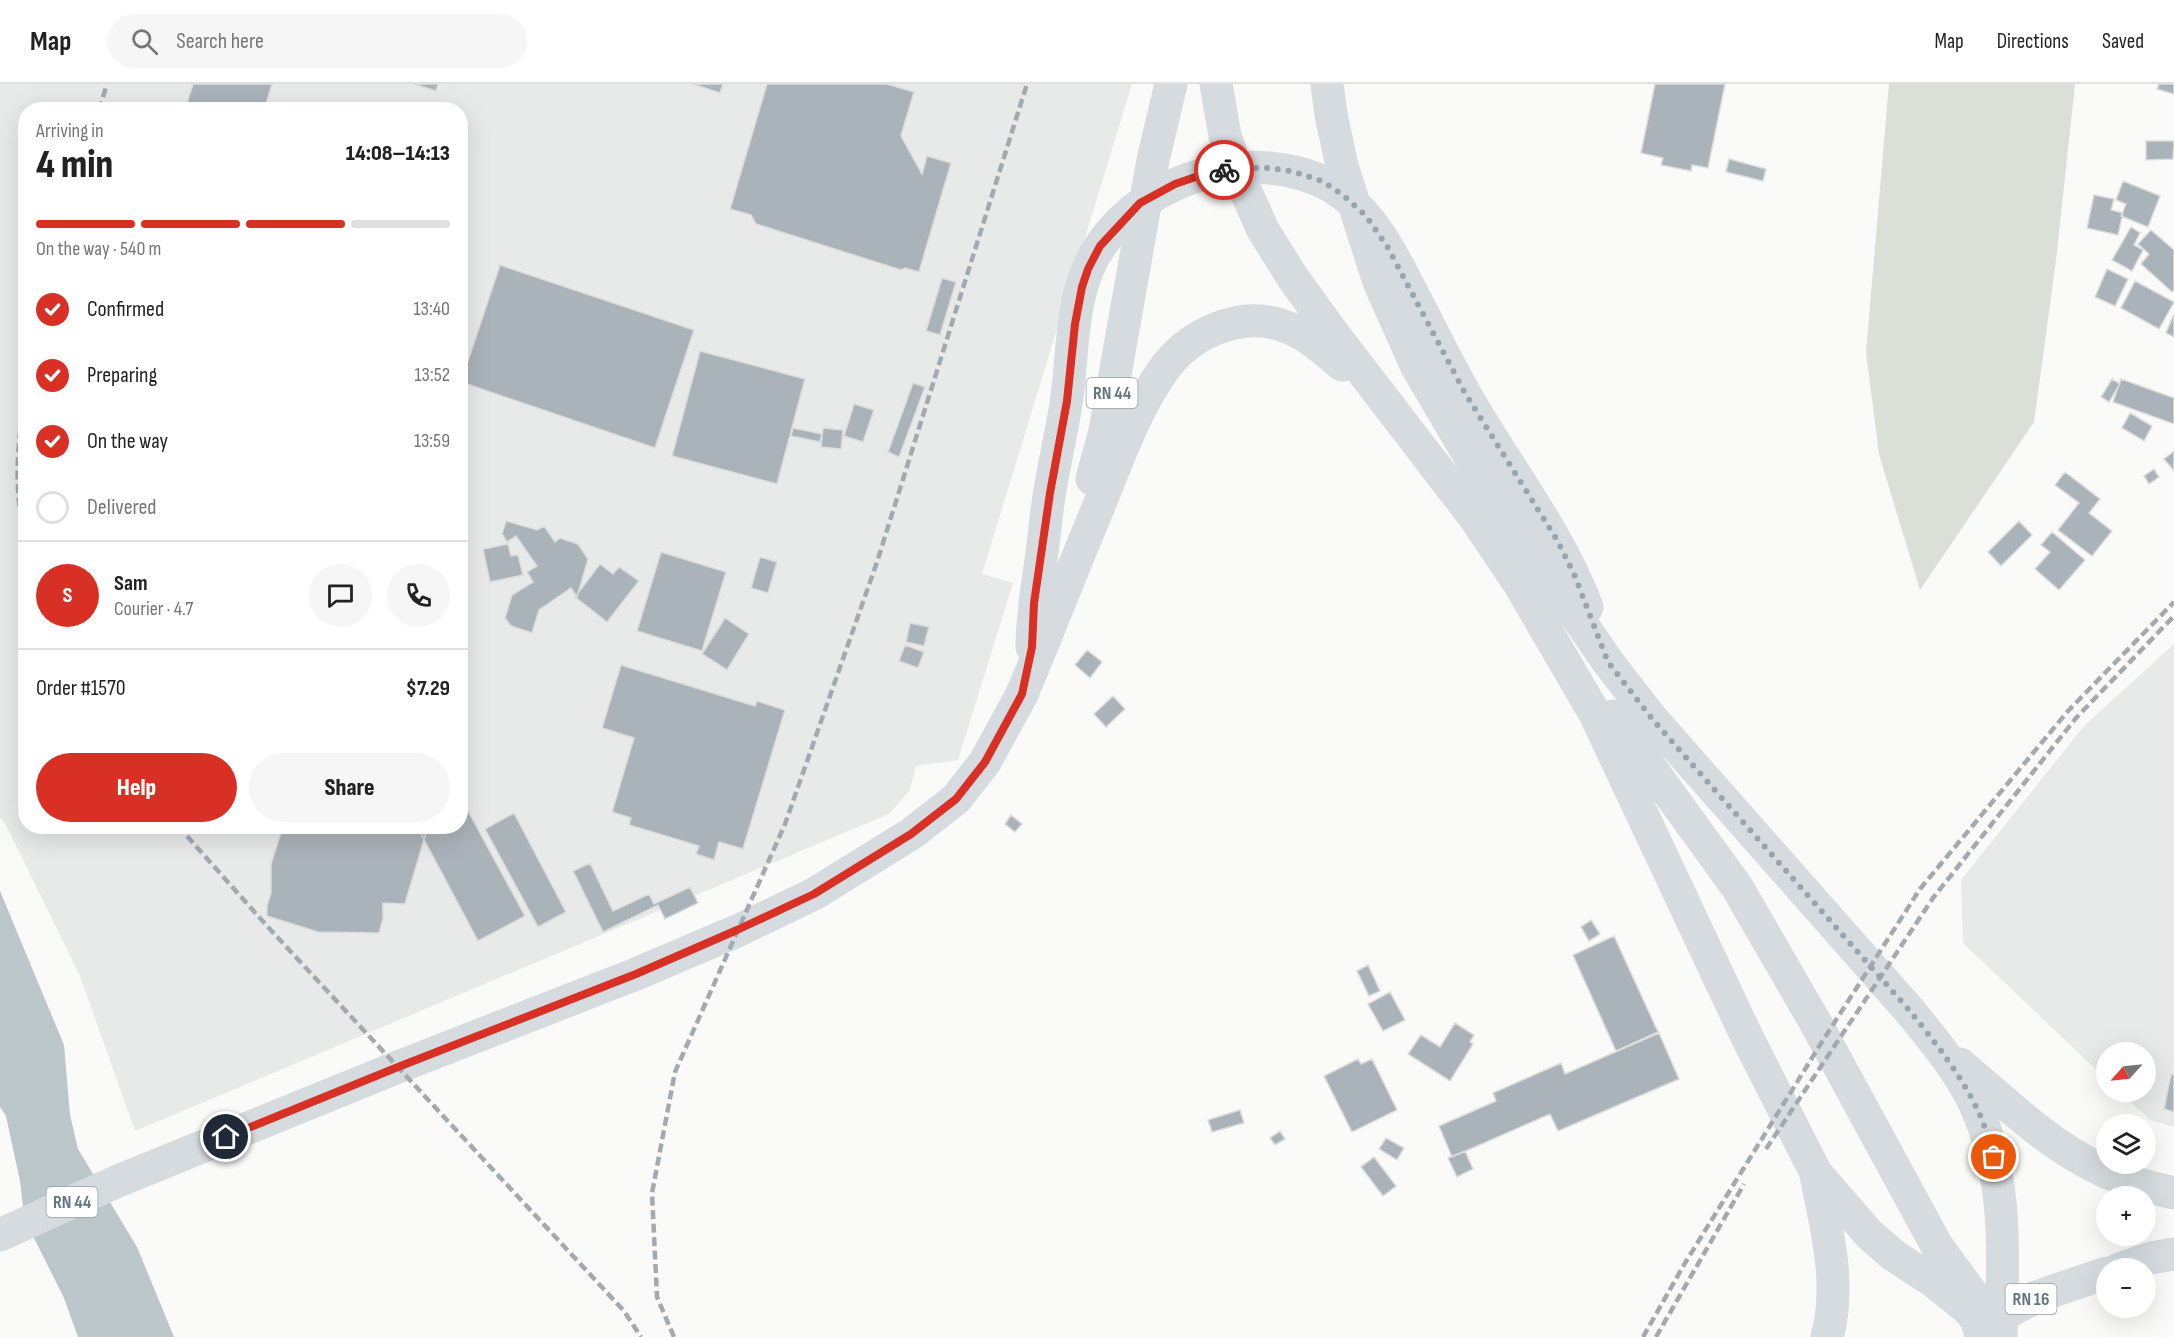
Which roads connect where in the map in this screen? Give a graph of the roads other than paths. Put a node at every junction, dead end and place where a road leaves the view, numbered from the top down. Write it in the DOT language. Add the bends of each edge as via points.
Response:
graph roads {
  1 [pos="1170,84"];
  2 [pos="1216,84"];
  3 [pos="1327,84"];
  4 [pos="1421,447"];
  5 [pos="1520,585"];
  6 [pos="1032,647"];
  7 [pos="1608,662"];
  8 [pos="1022,694"];
  9 [pos="1936,1044"];
  10 [pos="1812,1165"];
  11 [pos="2174,1193"];
  12 [pos="13,1229"];
  13 [pos="2174,1254"];
  14 [pos="2151,1258"];
  15 [pos="2002,1271"];
  16 [pos="2096,1276"];
  17 [pos="1951,1296"];
  18 [pos="1827,1337"];
  19 [pos="1962,1337"];
  20 [pos="1982,1337"];
  21 [pos="2001,1337"];
  22 [pos="2010,1337"];
  1 -- 6 [label="main road, RN 44" via="1105,431 1067,556"];
  2 -- 4 [label="main road" via="1225,136 1263,230 1293,278"];
  3 -- 7 [label="main road" via="1342,166 1393,318 1417,367 1486,484"];
  4 -- 5 [label="main road"];
  4 -- 8 [label="main road" via="1314,340 1281,325 1250,320 1217,327 1184,346 1146,398"];
  5 -- 10 [label="main road" via="1595,714 1747,1037"];
  5 -- 22 [label="main road" via="1737,887 1937,1246 1969,1293"];
  6 -- 7 [label="main road" via="1033,613 1067,401 1075,324 1088,269 1100,246 1140,203 1175,184 1210,172 1240,168 1291,171 1322,181 1366,216 1387,246 1465,393 1557,540"];
  6 -- 8 [label="main road, RN 44"];
  7 -- 9 [label="main road" via="1653,720"];
  8 -- 12 [label="main road, RN 44" via="985,762 956,799 911,834 814,894 636,974 118,1181"];
  9 -- 11 [label="main road" via="2029,1123 2076,1156 2124,1180"];
  9 -- 15 [label="main road" via="1980,1114 1994,1157 2002,1206"];
  10 -- 17 [label="main road" via="1869,1234"];
  10 -- 18 [label="main road" via="1834,1282"];
  13 -- 14 [label="main road"];
  15 -- 17 [label="main road" via="1996,1290 1982,1302 1971,1304"];
  15 -- 21 [label="main road"];
  16 -- 19 [label="main road, RN 16" via="2036,1297"];
  17 -- 20 [label="main road" via="1976,1319"];
}
